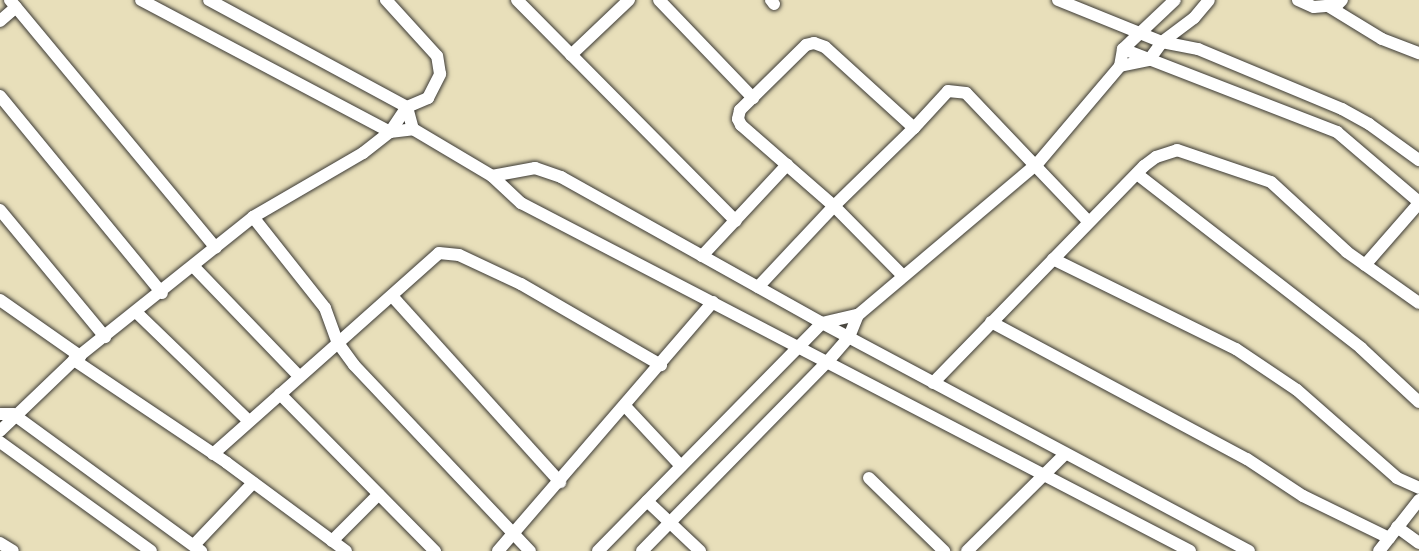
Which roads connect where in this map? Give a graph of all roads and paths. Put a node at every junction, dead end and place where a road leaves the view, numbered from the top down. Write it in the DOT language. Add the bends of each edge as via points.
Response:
graph roads {
  1 [pos="141,0"];
  2 [pos="209,0"];
  3 [pos="386,0"];
  4 [pos="517,0"];
  5 [pos="629,0"];
  6 [pos="659,0"];
  7 [pos="1058,0"];
  8 [pos="1175,0"];
  9 [pos="1209,0"];
  10 [pos="1298,0"];
  11 [pos="1342,0"];
  12 [pos="13,4"];
  13 [pos="1328,6"];
  14 [pos="0,21"];
  15 [pos="1139,32"];
  16 [pos="1162,42"];
  17 [pos="1123,49"];
  18 [pos="1419,53"];
  19 [pos="572,55"];
  20 [pos="1149,60"];
  21 [pos="1120,66"];
  22 [pos="0,96"];
  23 [pos="753,98"];
  24 [pos="407,107"];
  25 [pos="914,128"];
  26 [pos="413,129"];
  27 [pos="390,132"];
  28 [pos="1419,160"];
  29 [pos="1037,164"];
  30 [pos="787,165"];
  31 [pos="1137,174"];
  32 [pos="492,176"];
  33 [pos="1419,203"];
  34 [pos="834,206"];
  35 [pos="0,210"];
  36 [pos="253,217"];
  37 [pos="736,221"];
  38 [pos="1089,222"];
  39 [pos="216,248"];
  40 [pos="702,256"];
  41 [pos="1053,259"];
  42 [pos="1365,265"];
  43 [pos="194,267"];
  44 [pos="902,275"];
  45 [pos="758,287"];
  46 [pos="162,293"];
  47 [pos="392,296"];
  48 [pos="0,300"];
  49 [pos="713,302"];
  50 [pos="1419,303"];
  51 [pos="136,312"];
  52 [pos="858,315"];
  53 [pos="991,322"];
  54 [pos="822,323"];
  55 [pos="105,336"];
  56 [pos="849,337"];
  57 [pos="338,343"];
  58 [pos="800,345"];
  59 [pos="77,358"];
  60 [pos="829,360"];
  61 [pos="661,365"];
  62 [pos="298,376"];
  63 [pos="933,383"];
  64 [pos="280,394"];
  65 [pos="1419,402"];
  66 [pos="626,406"];
  67 [pos="0,414"];
  68 [pos="13,414"];
  69 [pos="249,422"];
  70 [pos="0,431"];
  71 [pos="0,442"];
  72 [pos="213,454"];
  73 [pos="1065,454"];
  74 [pos="681,466"];
  75 [pos="1042,475"];
  76 [pos="869,478"];
  77 [pos="560,482"];
  78 [pos="253,483"];
  79 [pos="1419,488"];
  80 [pos="379,494"];
  81 [pos="1419,500"];
  82 [pos="647,501"];
  83 [pos="672,522"];
  84 [pos="1397,527"];
  85 [pos="513,536"];
  86 [pos="1389,538"];
  87 [pos="332,541"];
  88 [pos="0,543"];
  89 [pos="1419,543"];
  90 [pos="197,548"];
  91 [pos="13,551"];
  92 [pos="151,551"];
  93 [pos="346,551"];
  94 [pos="435,551"];
  95 [pos="498,551"];
  96 [pos="530,551"];
  97 [pos="598,551"];
  98 [pos="642,551"];
  99 [pos="700,551"];
  100 [pos="944,551"];
  101 [pos="968,551"];
  102 [pos="1190,551"];
  103 [pos="1249,551"];
  104 [pos="1379,551"];
  1 -- 27 [label="street"];
  2 -- 24 [label="street"];
  3 -- 24 [label="street" via="427,43 440,66 437,85 428,98"];
  4 -- 19 [label="street"];
  5 -- 19 [label="street"];
  6 -- 23 [label="street"];
  7 -- 15 [label="street"];
  8 -- 15 [label="street"];
  9 -- 16 [label="street" via="1194,18"];
  10 -- 13 [label="street" via="1314,7"];
  11 -- 13 [label="street"];
  12 -- 14 [label="street"];
  12 -- 39 [label="street"];
  13 -- 18 [label="street" via="1382,39"];
  15 -- 16 [label="street"];
  15 -- 17 [label="street"];
  16 -- 20 [label="street"];
  16 -- 28 [label="street" via="1198,49 1342,109"];
  17 -- 20 [label="street"];
  17 -- 21 [label="street"];
  19 -- 37 [label="street"];
  20 -- 21 [label="street"];
  20 -- 33 [label="street" via="1337,132"];
  21 -- 29 [label="street"];
  22 -- 46 [label="street"];
  23 -- 25 [label="street" via="806,45 814,43 825,47"];
  23 -- 30 [label="street" via="740,110 741,126"];
  24 -- 26 [label="street"];
  24 -- 27 [label="street"];
  25 -- 29 [label="street" via="948,91 956,90 966,93"];
  25 -- 34 [label="street"];
  26 -- 27 [label="street"];
  26 -- 32 [label="street"];
  27 -- 36 [label="street" via="363,153"];
  29 -- 38 [label="street"];
  29 -- 44 [label="street"];
  30 -- 34 [label="street"];
  30 -- 37 [label="street"];
  31 -- 38 [label="street"];
  31 -- 42 [label="street" via="1156,157 1177,150 1271,183"];
  31 -- 65 [label="street" via="1361,348"];
  32 -- 40 [label="street" via="535,168 561,177"];
  32 -- 49 [label="street" via="521,203"];
  33 -- 42 [label="street"];
  34 -- 44 [label="street"];
  34 -- 45 [label="street"];
  35 -- 55 [label="street"];
  36 -- 39 [label="street"];
  36 -- 57 [label="street" via="325,308"];
  37 -- 40 [label="street"];
  38 -- 41 [label="street"];
  39 -- 43 [label="street"];
  40 -- 45 [label="street"];
  41 -- 53 [label="street"];
  41 -- 79 [label="street" via="1236,349 1297,390 1397,478"];
  42 -- 50 [label="street"];
  43 -- 46 [label="street"];
  43 -- 62 [label="street"];
  44 -- 52 [label="street"];
  45 -- 54 [label="street"];
  46 -- 51 [label="street"];
  47 -- 57 [label="street"];
  47 -- 61 [label="street" via="429,258 439,252 459,255 521,284"];
  47 -- 77 [label="street"];
  48 -- 59 [label="street"];
  49 -- 58 [label="street"];
  49 -- 61 [label="street"];
  51 -- 55 [label="street"];
  51 -- 69 [label="street"];
  52 -- 54 [label="street"];
  52 -- 56 [label="street"];
  53 -- 63 [label="street"];
  53 -- 86 [label="street" via="1246,459 1303,496"];
  54 -- 56 [label="street"];
  54 -- 58 [label="street"];
  55 -- 59 [label="street"];
  56 -- 60 [label="street"];
  56 -- 63 [label="street"];
  57 -- 62 [label="street"];
  57 -- 85 [label="street"];
  58 -- 60 [label="street"];
  58 -- 74 [label="street"];
  59 -- 68 [label="street"];
  59 -- 72 [label="street"];
  60 -- 75 [label="street"];
  60 -- 83 [label="street"];
  61 -- 66 [label="street"];
  62 -- 64 [label="street"];
  63 -- 73 [label="street"];
  64 -- 69 [label="street"];
  64 -- 80 [label="street"];
  66 -- 74 [label="street"];
  66 -- 77 [label="street"];
  67 -- 68 [label="street"];
  68 -- 70 [label="street"];
  68 -- 90 [label="street"];
  69 -- 72 [label="street"];
  71 -- 92 [label="street"];
  72 -- 78 [label="street"];
  73 -- 75 [label="street"];
  73 -- 103 [label="street"];
  74 -- 82 [label="street"];
  75 -- 101 [label="street"];
  75 -- 102 [label="street"];
  76 -- 100 [label="street"];
  77 -- 85 [label="street"];
  78 -- 87 [label="street"];
  78 -- 90 [label="street"];
  80 -- 87 [label="street"];
  80 -- 94 [label="street"];
  81 -- 84 [label="street"];
  82 -- 83 [label="street"];
  82 -- 97 [label="street"];
  83 -- 98 [label="street"];
  83 -- 99 [label="street"];
  84 -- 86 [label="street"];
  84 -- 89 [label="street"];
  85 -- 95 [label="street"];
  85 -- 96 [label="street"];
  86 -- 104 [label="street"];
  87 -- 93 [label="street"];
  88 -- 91 [label="street"];
}
